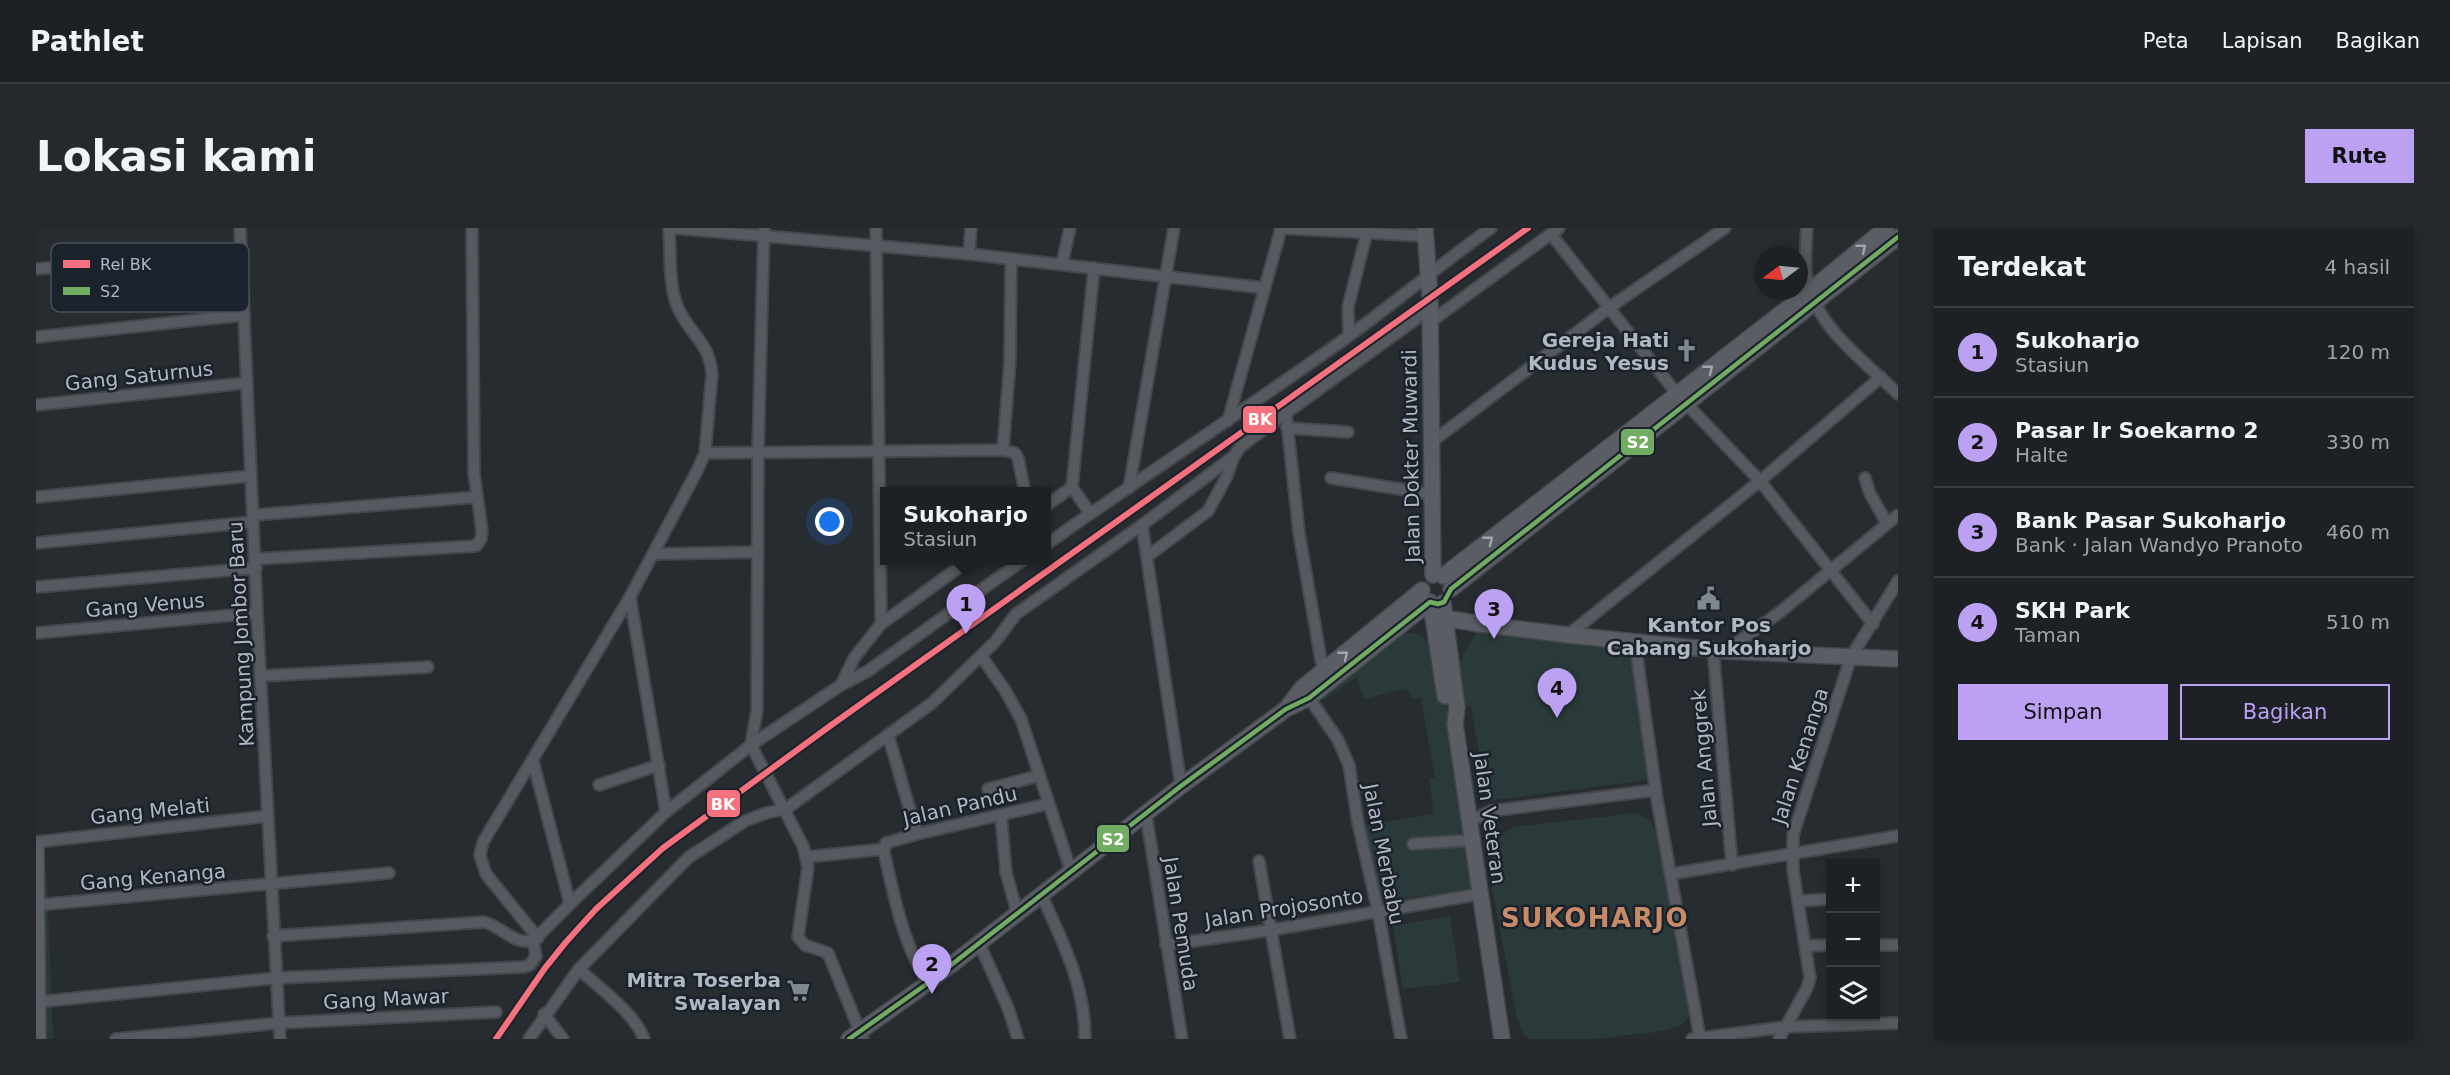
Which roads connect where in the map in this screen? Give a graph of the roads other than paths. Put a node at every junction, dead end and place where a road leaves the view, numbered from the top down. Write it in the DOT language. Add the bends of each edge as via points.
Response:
graph roads {
  1 [pos="240,228"];
  2 [pos="472,228"];
  3 [pos="671,228"];
  4 [pos="876,228"];
  5 [pos="971,228"];
  6 [pos="1071,228"];
  7 [pos="1174,228"];
  8 [pos="1281,228"];
  9 [pos="1491,228"];
  10 [pos="1725,228"];
  11 [pos="1807,228"];
  12 [pos="1886,228"];
  13 [pos="1362,231"];
  14 [pos="1555,231"];
  15 [pos="764,232"];
  16 [pos="1425,232"];
  17 [pos="1898,237"];
  18 [pos="241,243"];
  19 [pos="876,246"];
  20 [pos="969,254"];
  21 [pos="1011,259"];
  22 [pos="1062,264"];
  23 [pos="51,268"];
  24 [pos="1094,268"];
  25 [pos="36,269"];
  26 [pos="1429,273"];
  27 [pos="1166,276"];
  28 [pos="1265,288"];
  29 [pos="1813,297"];
  30 [pos="1610,307"];
  31 [pos="244,312"];
  32 [pos="244,315"];
  33 [pos="1430,316"];
  34 [pos="1349,336"];
  35 [pos="36,337"];
  36 [pos="1881,377"];
  37 [pos="246,383"];
  38 [pos="1898,394"];
  39 [pos="1682,400"];
  40 [pos="36,405"];
  41 [pos="1286,413"];
  42 [pos="1228,422"];
  43 [pos="1287,428"];
  44 [pos="1348,432"];
  45 [pos="1433,441"];
  46 [pos="1004,450"];
  47 [pos="878,451"];
  48 [pos="758,452"];
  49 [pos="705,453"];
  50 [pos="1234,456"];
  51 [pos="251,476"];
  52 [pos="1331,478"];
  53 [pos="1865,478"];
  54 [pos="1760,481"];
  55 [pos="1024,487"];
  56 [pos="1072,487"];
  57 [pos="1130,488"];
  58 [pos="1431,494"];
  59 [pos="36,497"];
  60 [pos="477,497"];
  61 [pos="1051,502"];
  62 [pos="1090,513"];
  63 [pos="1898,515"];
  64 [pos="253,518"];
  65 [pos="1887,523"];
  66 [pos="1142,525"];
  67 [pos="1051,541"];
  68 [pos="36,543"];
  69 [pos="758,552"];
  70 [pos="653,554"];
  71 [pos="1148,556"];
  72 [pos="256,564"];
  73 [pos="963,565"];
  74 [pos="1017,565"];
  75 [pos="1831,570"];
  76 [pos="1442,580"];
  77 [pos="1898,581"];
  78 [pos="36,587"];
  79 [pos="630,597"];
  80 [pos="1434,605"];
  81 [pos="257,613"];
  82 [pos="880,624"];
  83 [pos="1873,624"];
  84 [pos="36,633"];
  85 [pos="1568,635"];
  86 [pos="1635,642"];
  87 [pos="1719,650"];
  88 [pos="981,656"];
  89 [pos="1851,657"];
  90 [pos="854,658"];
  91 [pos="1898,659"];
  92 [pos="429,667"];
  93 [pos="868,671"];
  94 [pos="260,676"];
  95 [pos="1324,679"];
  96 [pos="841,685"];
  97 [pos="1306,693"];
  98 [pos="888,735"];
  99 [pos="752,745"];
  100 [pos="533,761"];
  101 [pos="659,765"];
  102 [pos="1038,776"];
  103 [pos="599,785"];
  104 [pos="1181,786"];
  105 [pos="988,789"];
  106 [pos="1656,790"];
  107 [pos="1048,804"];
  108 [pos="786,809"];
  109 [pos="666,812"];
  110 [pos="1146,814"];
  111 [pos="1001,815"];
  112 [pos="1469,815"];
  113 [pos="268,816"];
  114 [pos="917,834"];
  115 [pos="1898,836"];
  116 [pos="1473,840"];
  117 [pos="36,842"];
  118 [pos="1413,844"];
  119 [pos="36,848"];
  120 [pos="884,849"];
  121 [pos="1792,855"];
  122 [pos="806,857"];
  123 [pos="1259,861"];
  124 [pos="1732,865"];
  125 [pos="1071,871"];
  126 [pos="389,873"];
  127 [pos="1671,874"];
  128 [pos="272,885"];
  129 [pos="1041,894"];
  130 [pos="1480,894"];
  131 [pos="37,897"];
  132 [pos="1826,899"];
  133 [pos="1798,901"];
  134 [pos="570,903"];
  135 [pos="1378,911"];
  136 [pos="1017,912"];
  137 [pos="1271,930"];
  138 [pos="273,936"];
  139 [pos="536,940"];
  140 [pos="979,944"];
  141 [pos="1166,945"];
  142 [pos="1826,945"];
  143 [pos="1880,945"];
  144 [pos="1898,945"];
  145 [pos="1806,946"];
  146 [pos="37,948"];
  147 [pos="579,969"];
  148 [pos="276,978"];
  149 [pos="928,983"];
  150 [pos="37,1002"];
  151 [pos="496,1012"];
  152 [pos="544,1014"];
  153 [pos="279,1023"];
  154 [pos="1898,1023"];
  155 [pos="1785,1027"];
  156 [pos="857,1037"];
  157 [pos="38,1039"];
  158 [pos="116,1039"];
  159 [pos="280,1039"];
  160 [pos="529,1039"];
  161 [pos="563,1039"];
  162 [pos="644,1039"];
  163 [pos="1018,1039"];
  164 [pos="1085,1039"];
  165 [pos="1182,1039"];
  166 [pos="1290,1039"];
  167 [pos="1401,1039"];
  168 [pos="1502,1039"];
  169 [pos="1696,1039"];
  170 [pos="1779,1039"];
  1 -- 18 [label="street, Kampung Jombor Baru"];
  2 -- 60 [label="street"];
  3 -- 15 [label="street"];
  3 -- 49 [label="street" via="674,295 711,363"];
  4 -- 19 [label="street"];
  5 -- 20 [label="street"];
  6 -- 22 [label="street"];
  7 -- 27 [label="street"];
  8 -- 13 [label="street"];
  8 -- 28 [label="street"];
  9 -- 26 [label="street"];
  10 -- 30 [label="street"];
  11 -- 29 [label="street" via="1806,272"];
  29 -- 12 [label="main road, one-way"];
  13 -- 16 [label="street"];
  13 -- 34 [label="street" via="1348,306"];
  14 -- 30 [label="street"];
  14 -- 33 [label="street"];
  15 -- 19 [label="street"];
  15 -- 48 [label="street"];
  16 -- 26 [label="main road, Jalan Dokter Muwardi"];
  17 -- 29 [label="main road"];
  19 -- 20 [label="street"];
  19 -- 47 [label="street"];
  20 -- 21 [label="street"];
  21 -- 22 [label="street"];
  21 -- 46 [label="street"];
  22 -- 24 [label="street"];
  23 -- 25 [label="street"];
  24 -- 27 [label="street"];
  24 -- 56 [label="street"];
  26 -- 33 [label="main road, Jalan Dokter Muwardi"];
  26 -- 34 [label="street"];
  27 -- 28 [label="street"];
  27 -- 57 [label="street"];
  28 -- 42 [label="street"];
  29 -- 36 [label="street" via="1824,321"];
  29 -- 39 [label="main road"];
  30 -- 39 [label="street"];
  30 -- 45 [label="street"];
  31 -- 32 [label="street, Kampung Jombor Baru"];
  32 -- 35 [label="street"];
  32 -- 37 [label="street, Kampung Jombor Baru"];
  33 -- 41 [label="street"];
  33 -- 45 [label="main road, Jalan Dokter Muwardi"];
  34 -- 42 [label="street"];
  36 -- 38 [label="street"];
  36 -- 54 [label="street"];
  37 -- 40 [label="street, Gang Saturnus"];
  37 -- 51 [label="street, Kampung Jombor Baru"];
  39 -- 54 [label="street"];
  39 -- 76 [label="main road"];
  41 -- 43 [label="street"];
  41 -- 50 [label="street" via="1240,447"];
  42 -- 57 [label="street"];
  43 -- 44 [label="street"];
  43 -- 95 [label="street" via="1299,533"];
  45 -- 58 [label="main road, Jalan Dokter Muwardi"];
  46 -- 47 [label="street"];
  46 -- 55 [label="street" via="1018,458"];
  47 -- 48 [label="street"];
  47 -- 82 [label="street"];
  48 -- 49 [label="street"];
  48 -- 69 [label="street"];
  49 -- 70 [label="street"];
  50 -- 66 [label="street"];
  50 -- 71 [label="street" via="1208,511"];
  51 -- 59 [label="street"];
  51 -- 64 [label="street, Kampung Jombor Baru"];
  52 -- 58 [label="street"];
  53 -- 65 [label="street"];
  54 -- 75 [label="street"];
  54 -- 85 [label="street"];
  56 -- 61 [label="street"];
  56 -- 62 [label="street"];
  57 -- 62 [label="street"];
  58 -- 76 [label="main road, Jalan Dokter Muwardi"];
  60 -- 64 [label="street"];
  60 -- 72 [label="street" via="482,534 476,546"];
  62 -- 67 [label="street"];
  63 -- 65 [label="street"];
  64 -- 68 [label="street"];
  64 -- 72 [label="street, Kampung Jombor Baru"];
  65 -- 75 [label="street"];
  66 -- 71 [label="street"];
  66 -- 88 [label="street" via="1016,614"];
  69 -- 70 [label="street"];
  69 -- 99 [label="street" via="757,710"];
  70 -- 79 [label="street"];
  71 -- 104 [label="street"];
  72 -- 78 [label="street"];
  72 -- 81 [label="street, Kampung Jombor Baru"];
  73 -- 82 [label="street"];
  74 -- 93 [label="street"];
  75 -- 83 [label="street"];
  75 -- 87 [label="street" via="1780,612"];
  76 -- 80 [label="main road" via="1449,597"];
  76 -- 80 [label="main road" via="1426,579"];
  77 -- 83 [label="street, Jalan Kenanga"];
  79 -- 100 [label="street"];
  79 -- 101 [label="street"];
  80 -- 85 [label="main road"];
  80 -- 95 [label="main road"];
  80 -- 112 [label="main road, Jalan Veteran" via="1457,715 1455,724"];
  81 -- 84 [label="street, Gang Venus"];
  81 -- 94 [label="street, Kampung Jombor Baru"];
  82 -- 90 [label="street"];
  83 -- 89 [label="street, Jalan Kenanga"];
  85 -- 86 [label="main road"];
  86 -- 87 [label="main road"];
  86 -- 106 [label="street"];
  87 -- 89 [label="main road"];
  87 -- 124 [label="street, Jalan Anggrek"];
  88 -- 98 [label="street" via="932,703"];
  88 -- 102 [label="street" via="1014,704"];
  89 -- 91 [label="main road"];
  89 -- 121 [label="street, Jalan Kenanga" via="1793,836"];
  90 -- 93 [label="street" via="856,669"];
  90 -- 96 [label="street"];
  92 -- 94 [label="street"];
  93 -- 96 [label="street"];
  94 -- 113 [label="street, Kampung Jombor Baru"];
  95 -- 97 [label="main road"];
  96 -- 99 [label="street"];
  97 -- 104 [label="main road"];
  97 -- 135 [label="street, Jalan Merbabu" via="1338,740 1348,765"];
  98 -- 108 [label="street"];
  98 -- 114 [label="street"];
  99 -- 108 [label="street"];
  99 -- 109 [label="street"];
  100 -- 134 [label="street"];
  100 -- 139 [label="street" via="483,842 480,855 492,884"];
  101 -- 103 [label="street"];
  101 -- 109 [label="street"];
  102 -- 105 [label="street"];
  102 -- 107 [label="street"];
  104 -- 110 [label="main road"];
  106 -- 112 [label="street"];
  106 -- 127 [label="street"];
  107 -- 111 [label="street, Jalan Pandu"];
  107 -- 125 [label="street"];
  108 -- 122 [label="street"];
  108 -- 147 [label="street" via="745,821 689,857"];
  109 -- 134 [label="street"];
  110 -- 125 [label="main road"];
  110 -- 141 [label="street, Jalan Pemuda"];
  111 -- 114 [label="street, Jalan Pandu"];
  111 -- 136 [label="street" via="1006,872"];
  112 -- 116 [label="main road, Jalan Veteran"];
  113 -- 117 [label="street, Gang Melati"];
  113 -- 128 [label="street, Kampung Jombor Baru"];
  114 -- 120 [label="street, Jalan Pandu" via="886,843"];
  115 -- 121 [label="street"];
  116 -- 118 [label="street"];
  116 -- 130 [label="main road, Jalan Veteran"];
  119 -- 131 [label="main road"];
  120 -- 122 [label="street"];
  120 -- 149 [label="street, Jalan Pandu" via="909,949"];
  121 -- 124 [label="street"];
  121 -- 133 [label="street, Jalan Kenanga"];
  122 -- 156 [label="street" via="798,937 805,945 828,953"];
  123 -- 137 [label="street"];
  124 -- 127 [label="street"];
  125 -- 129 [label="main road"];
  126 -- 128 [label="street, Gang Kenanga"];
  127 -- 169 [label="street"];
  128 -- 131 [label="street, Gang Kenanga"];
  128 -- 138 [label="street, Kampung Jombor Baru"];
  129 -- 136 [label="main road"];
  129 -- 164 [label="street" via="1076,975"];
  130 -- 135 [label="street, Jalan Projosonto"];
  130 -- 168 [label="main road, Jalan Veteran"];
  131 -- 146 [label="main road"];
  132 -- 133 [label="street"];
  133 -- 145 [label="street, Jalan Kenanga"];
  134 -- 139 [label="street"];
  135 -- 137 [label="street, Jalan Projosonto"];
  135 -- 167 [label="street, Jalan Merbabu"];
  136 -- 140 [label="main road"];
  137 -- 141 [label="street, Jalan Projosonto"];
  137 -- 166 [label="street"];
  138 -- 139 [label="street" via="484,922 519,942"];
  138 -- 148 [label="street, Kampung Jombor Baru"];
  139 -- 148 [label="street" via="536,956 523,967"];
  140 -- 149 [label="main road"];
  140 -- 163 [label="street"];
  141 -- 165 [label="street, Jalan Pemuda"];
  142 -- 145 [label="street"];
  143 -- 144 [label="street"];
  145 -- 155 [label="street, Jalan Kenanga" via="1810,978"];
  146 -- 150 [label="main road"];
  147 -- 152 [label="street"];
  147 -- 162 [label="street" via="640,1027"];
  148 -- 150 [label="street"];
  148 -- 153 [label="street, Kampung Jombor Baru"];
  149 -- 156 [label="main road"];
  150 -- 157 [label="main road"];
  151 -- 153 [label="street, Gang Mawar"];
  152 -- 160 [label="street"];
  152 -- 161 [label="street"];
  153 -- 158 [label="street, Gang Mawar"];
  153 -- 159 [label="street, Kampung Jombor Baru"];
  154 -- 155 [label="street"];
  155 -- 169 [label="street"];
  155 -- 170 [label="street, Jalan Kenanga"];
}
